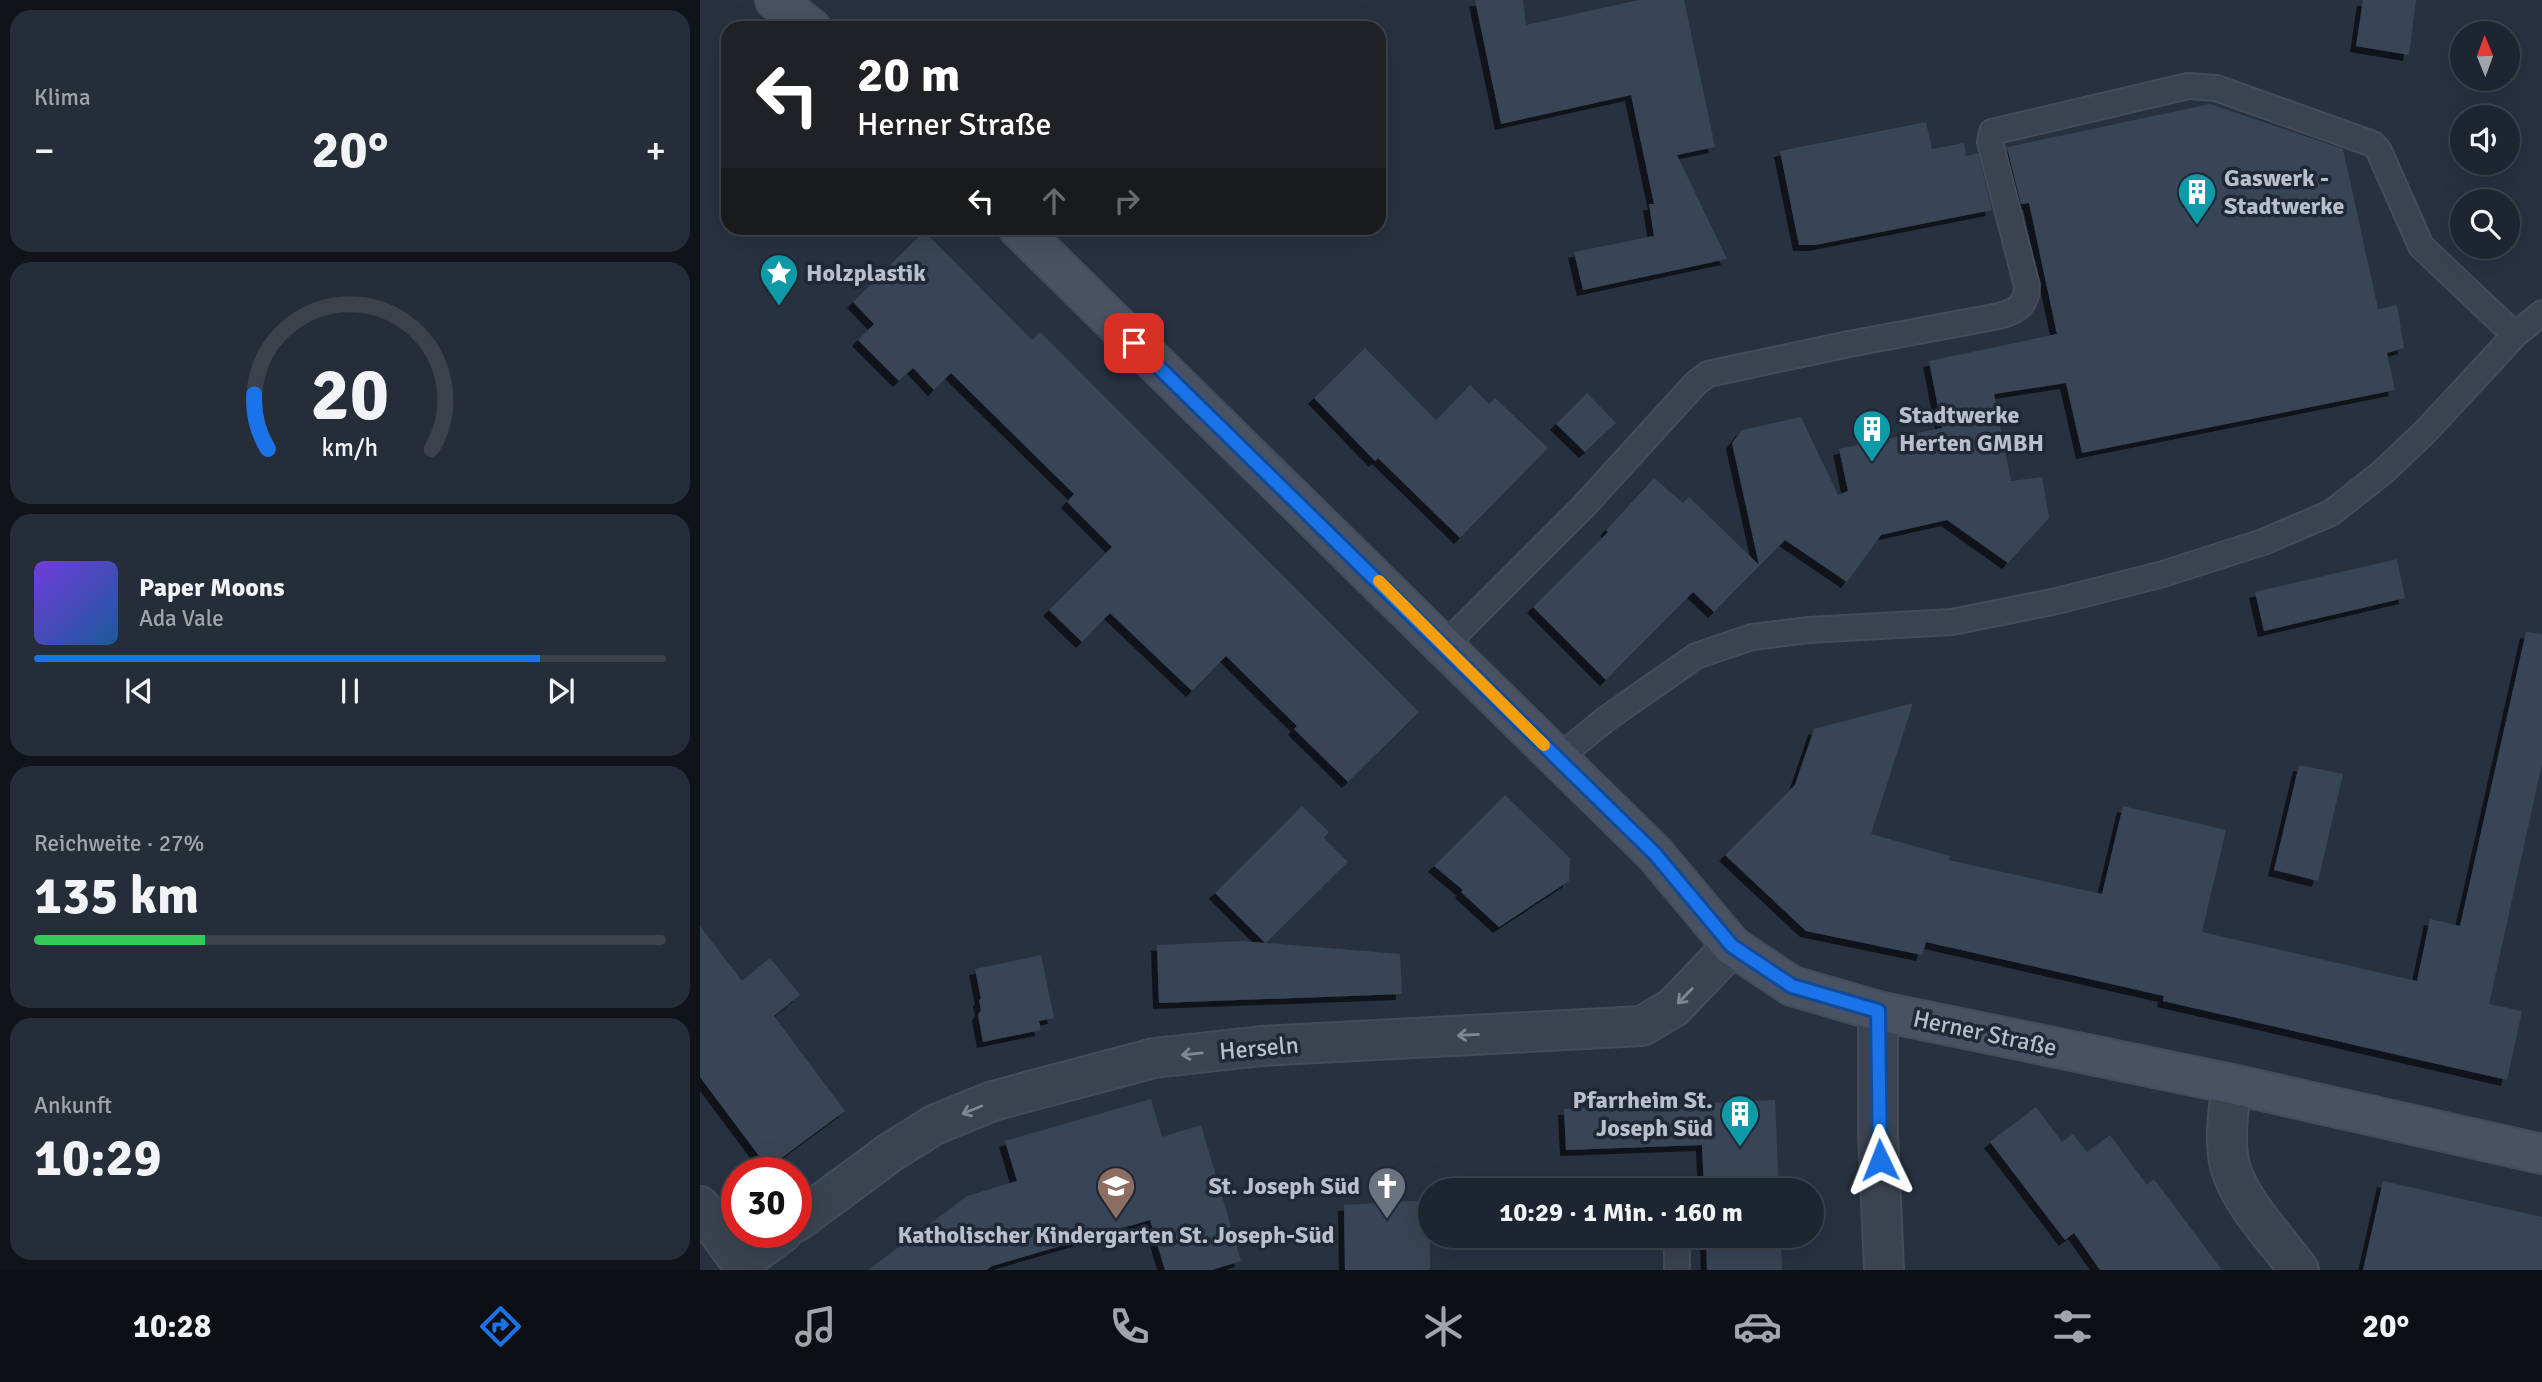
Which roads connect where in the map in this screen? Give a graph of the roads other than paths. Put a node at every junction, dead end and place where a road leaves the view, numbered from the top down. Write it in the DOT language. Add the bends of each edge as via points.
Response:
graph roads {
  1 [pos="1025,235"];
  2 [pos="2542,313"];
  3 [pos="2515,335"];
  4 [pos="1445,645"];
  5 [pos="1557,759"];
  6 [pos="1732,946"];
  7 [pos="1878,1011"];
  8 [pos="2232,1084"];
  9 [pos="2542,1154"];
  10 [pos="700,1206"];
  11 [pos="812,1210"];
  12 [pos="765,1248"];
  13 [pos="1677,1248"];
  14 [pos="743,1267"];
  15 [pos="1677,1270"];
  16 [pos="1884,1270"];
  17 [pos="2299,1270"];
  1 -- 4 [label="street, Herner Straße"];
  2 -- 3 [label="lane"];
  3 -- 4 [label="lane" via="2421,246 2373,145 2201,85 1998,131 1989,135 1990,142 2027,286 2027,297 2018,309 1708,374"];
  3 -- 5 [label="lane" via="2426,431 2331,513 2238,550 2057,601 1952,622 1752,637 1696,656"];
  4 -- 5 [label="street, Herner Straße"];
  5 -- 6 [label="street, Herner Straße" via="1655,854"];
  6 -- 7 [label="street, Herner Straße" via="1792,986"];
  6 -- 11 [label="street, Herseln, one-way" via="1674,1007 1642,1026 1355,1041 1154,1058 1005,1098 934,1125"];
  7 -- 8 [label="street, Herner Straße"];
  7 -- 16 [label="street"];
  8 -- 9 [label="street, Herner Straße"];
  8 -- 17 [label="street" via="2226,1129 2228,1158 2238,1188"];
  10 -- 14 [label="street"];
  12 -- 14 [label="street"];
  13 -- 15 [label="lane"];
}
